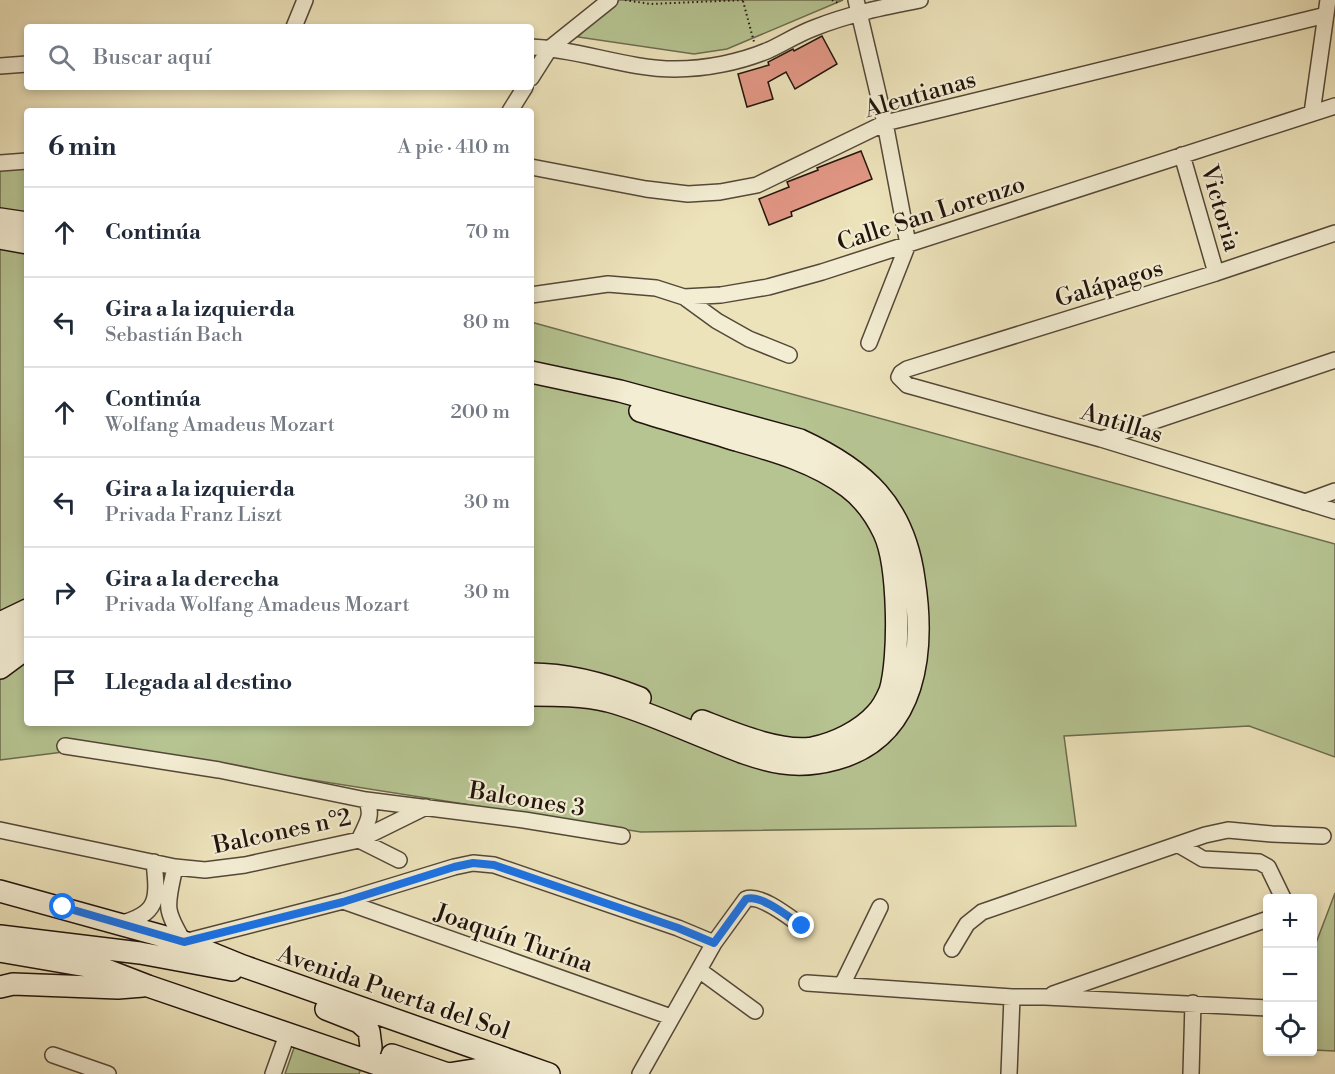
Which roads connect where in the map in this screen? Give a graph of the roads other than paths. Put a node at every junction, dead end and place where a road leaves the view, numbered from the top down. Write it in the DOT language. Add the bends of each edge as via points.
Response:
graph roads {
  1 [pos="305,0"];
  2 [pos="610,0"];
  3 [pos="920,0"];
  4 [pos="857,6"];
  5 [pos="1327,8"];
  6 [pos="295,24"];
  7 [pos="534,47"];
  8 [pos="550,48"];
  9 [pos="24,64"];
  10 [pos="0,66"];
  11 [pos="534,73"];
  12 [pos="523,90"];
  13 [pos="1335,106"];
  14 [pos="512,108"];
  15 [pos="1312,113"];
  16 [pos="885,123"];
  17 [pos="1182,155"];
  18 [pos="24,161"];
  19 [pos="0,163"];
  20 [pos="534,168"];
  21 [pos="0,219"];
  22 [pos="24,223"];
  23 [pos="1335,233"];
  24 [pos="0,238"];
  25 [pos="24,242"];
  26 [pos="908,244"];
  27 [pos="1216,273"];
  28 [pos="534,296"];
  29 [pos="684,297"];
  30 [pos="870,343"];
  31 [pos="789,355"];
  32 [pos="1335,360"];
  33 [pos="534,373"];
  34 [pos="899,377"];
  35 [pos="534,387"];
  36 [pos="1101,440"];
  37 [pos="1335,491"];
  38 [pos="1305,502"];
  39 [pos="1335,511"];
  40 [pos="24,611"];
  41 [pos="0,623"];
  42 [pos="24,631"];
  43 [pos="0,645"];
  44 [pos="24,650"];
  45 [pos="0,668"];
  46 [pos="534,674"];
  47 [pos="534,695"];
  48 [pos="65,746"];
  49 [pos="366,800"];
  50 [pos="426,807"];
  51 [pos="0,830"];
  52 [pos="622,836"];
  53 [pos="1323,836"];
  54 [pos="359,840"];
  55 [pos="1179,845"];
  56 [pos="399,860"];
  57 [pos="154,862"];
  58 [pos="175,867"];
  59 [pos="0,891"];
  60 [pos="1281,894"];
  61 [pos="343,902"];
  62 [pos="160,907"];
  63 [pos="880,907"];
  64 [pos="1263,921"];
  65 [pos="119,924"];
  66 [pos="802,926"];
  67 [pos="0,936"];
  68 [pos="184,942"];
  69 [pos="714,943"];
  70 [pos="952,949"];
  71 [pos="0,951"];
  72 [pos="243,966"];
  73 [pos="699,970"];
  74 [pos="807,983"];
  75 [pos="842,985"];
  76 [pos="148,986"];
  77 [pos="0,987"];
  78 [pos="304,988"];
  79 [pos="1012,997"];
  80 [pos="1045,997"];
  81 [pos="1193,1003"];
  82 [pos="1263,1008"];
  83 [pos="755,1011"];
  84 [pos="671,1017"];
  85 [pos="288,1032"];
  86 [pos="53,1055"];
  87 [pos="367,1061"];
  88 [pos="519,1063"];
  89 [pos="82,1070"];
  90 [pos="480,1072"];
  91 [pos="108,1074"];
  92 [pos="273,1074"];
  93 [pos="406,1074"];
  94 [pos="549,1074"];
  95 [pos="640,1074"];
  96 [pos="1008,1074"];
  97 [pos="1191,1074"];
  1 -- 6 [label="street"];
  2 -- 8 [label="street"];
  3 -- 4 [label="street"];
  4 -- 8 [label="street" via="757,54 722,64 675,69"];
  4 -- 16 [label="street"];
  5 -- 15 [label="street"];
  5 -- 16 [label="street, Aleutianas"];
  7 -- 8 [label="street"];
  8 -- 11 [label="street"];
  9 -- 10 [label="street"];
  12 -- 14 [label="street"];
  13 -- 15 [label="street, Calle San Lorenzo"];
  15 -- 17 [label="street, Calle San Lorenzo"];
  16 -- 20 [label="street, Aleutianas" via="757,185 720,192 688,194 646,189"];
  16 -- 26 [label="street"];
  17 -- 26 [label="street, Calle San Lorenzo"];
  17 -- 27 [label="street, Victoria"];
  18 -- 19 [label="street"];
  21 -- 22 [label="main road"];
  23 -- 27 [label="street, Galápagos"];
  24 -- 25 [label="main road"];
  26 -- 29 [label="street, Calle San Lorenzo" via="768,287"];
  26 -- 30 [label="street"];
  27 -- 34 [label="street, Galápagos" via="907,369"];
  28 -- 29 [label="street, Calle San Lorenzo" via="608,284 656,288"];
  29 -- 31 [label="street" via="749,339"];
  32 -- 36 [label="street"];
  33 -- 47 [label="main road" via="631,394 800,440 826,452 858,473 882,496 897,519 912,560 919,610 916,661 905,700 893,723 849,755 814,765 751,756 606,701"];
  34 -- 36 [label="street, Antillas" via="907,385"];
  35 -- 46 [label="main road" via="613,403 794,457 848,487 869,507 885,534 894,571 896,613 889,692 877,714 840,739 812,748 783,747 734,733 609,686"];
  36 -- 38 [label="street, Antillas"];
  37 -- 38 [label="street"];
  38 -- 39 [label="street, Antillas"];
  40 -- 41 [label="main road"];
  42 -- 43 [label="main road"];
  44 -- 45 [label="main road"];
  48 -- 49 [label="street, Balcones 3"];
  49 -- 50 [label="street, Balcones 3"];
  49 -- 54 [label="street" via="370,817"];
  50 -- 52 [label="street, Balcones 3"];
  50 -- 54 [label="street, Balcones n°2"];
  51 -- 57 [label="street, Balcones n°2"];
  53 -- 55 [label="street" via="1228,830"];
  54 -- 56 [label="street"];
  54 -- 58 [label="street, Balcones n°2" via="244,865 205,870"];
  55 -- 60 [label="street" via="1203,859 1259,862 1268,867"];
  55 -- 70 [label="street" via="982,912 967,924"];
  57 -- 58 [label="street, Balcones n°2"];
  57 -- 62 [label="street"];
  58 -- 62 [label="street"];
  59 -- 65 [label="main road, Avenida Puerta del Sol"];
  61 -- 68 [label="street"];
  61 -- 69 [label="street" via="454,867 473,863 494,865"];
  61 -- 84 [label="street, Joaquín Turína"];
  62 -- 65 [label="street"];
  62 -- 68 [label="street"];
  63 -- 75 [label="street"];
  64 -- 80 [label="street"];
  65 -- 68 [label="main road, Avenida Puerta del Sol"];
  66 -- 69 [label="street" via="752,897 746,899"];
  67 -- 72 [label="main road" via="140,953 236,970"];
  68 -- 72 [label="main road, Avenida Puerta del Sol"];
  69 -- 73 [label="street"];
  71 -- 76 [label="main road" via="104,969"];
  72 -- 78 [label="main road, Avenida Puerta del Sol"];
  73 -- 83 [label="street"];
  73 -- 84 [label="street"];
  74 -- 75 [label="street"];
  75 -- 79 [label="street"];
  76 -- 77 [label="main road"];
  76 -- 85 [label="main road"];
  78 -- 87 [label="main road" via="330,1011 359,1022 369,1031"];
  78 -- 88 [label="main road, Avenida Puerta del Sol"];
  79 -- 80 [label="street"];
  79 -- 96 [label="street"];
  80 -- 81 [label="street"];
  81 -- 82 [label="street"];
  81 -- 97 [label="street"];
  84 -- 95 [label="street"];
  85 -- 87 [label="main road" via="301,1024 308,1025"];
  85 -- 92 [label="street"];
  86 -- 89 [label="street"];
  87 -- 90 [label="main road" via="448,1074"];
  87 -- 93 [label="main road"];
  88 -- 90 [label="main road"];
  88 -- 94 [label="main road, Avenida Puerta del Sol"];
  89 -- 91 [label="street"];
}
